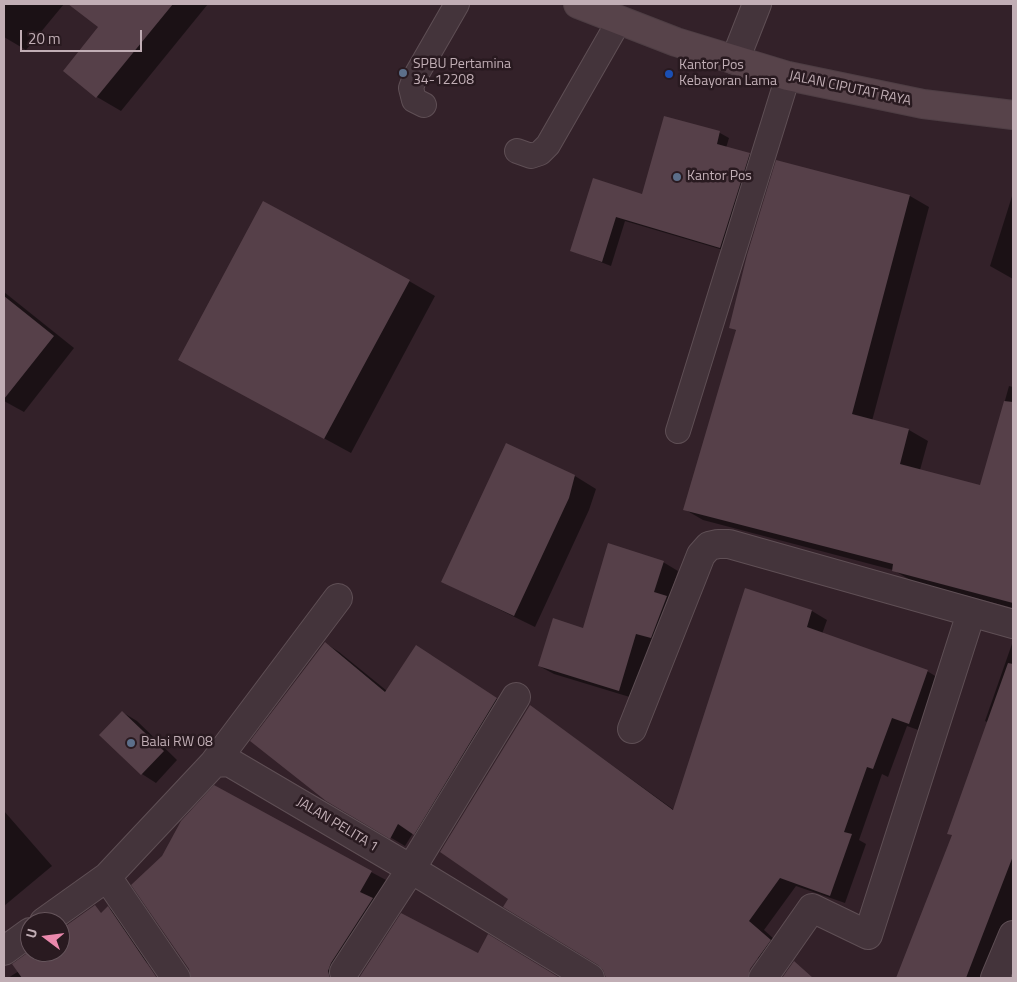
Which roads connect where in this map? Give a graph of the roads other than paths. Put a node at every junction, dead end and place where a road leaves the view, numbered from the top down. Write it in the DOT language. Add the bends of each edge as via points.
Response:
graph roads {
  1 [pos="457,4"];
  2 [pos="578,4"];
  3 [pos="757,4"];
  4 [pos="619,21"];
  5 [pos="735,60"];
  6 [pos="788,76"];
  7 [pos="424,105"];
  8 [pos="1013,115"];
  9 [pos="517,150"];
  10 [pos="678,431"];
  11 [pos="338,598"];
  12 [pos="971,613"];
  13 [pos="1013,624"];
  14 [pos="516,696"];
  15 [pos="632,729"];
  16 [pos="214,763"];
  17 [pos="411,869"];
  18 [pos="108,877"];
  19 [pos="58,912"];
  20 [pos="1013,935"];
  21 [pos="20,939"];
  22 [pos="4,951"];
  23 [pos="344,972"];
  24 [pos="176,978"];
  25 [pos="590,978"];
  26 [pos="763,978"];
  27 [pos="995,978"];
  1 -- 7 [label="lane" via="411,88 414,100"];
  2 -- 4 [label="main road, JALAN CIPUTAT RAYA"];
  3 -- 5 [label="street"];
  4 -- 5 [label="main road, JALAN CIPUTAT RAYA"];
  4 -- 9 [label="lane" via="548,145 531,156"];
  5 -- 6 [label="main road, JALAN CIPUTAT RAYA"];
  6 -- 8 [label="main road, JALAN CIPUTAT RAYA" via="923,104"];
  6 -- 10 [label="lane"];
  11 -- 16 [label="street"];
  12 -- 13 [label="street"];
  12 -- 15 [label="street" via="729,544 709,546 701,555"];
  12 -- 26 [label="street" via="868,935 812,908"];
  14 -- 17 [label="street"];
  16 -- 17 [label="street, JALAN PELITA 1" via="229,762 243,769"];
  16 -- 18 [label="street"];
  17 -- 23 [label="street"];
  17 -- 25 [label="street, JALAN PELITA 1"];
  18 -- 19 [label="street"];
  18 -- 24 [label="street"];
  20 -- 27 [label="street"];
  21 -- 22 [label="street"];
}
